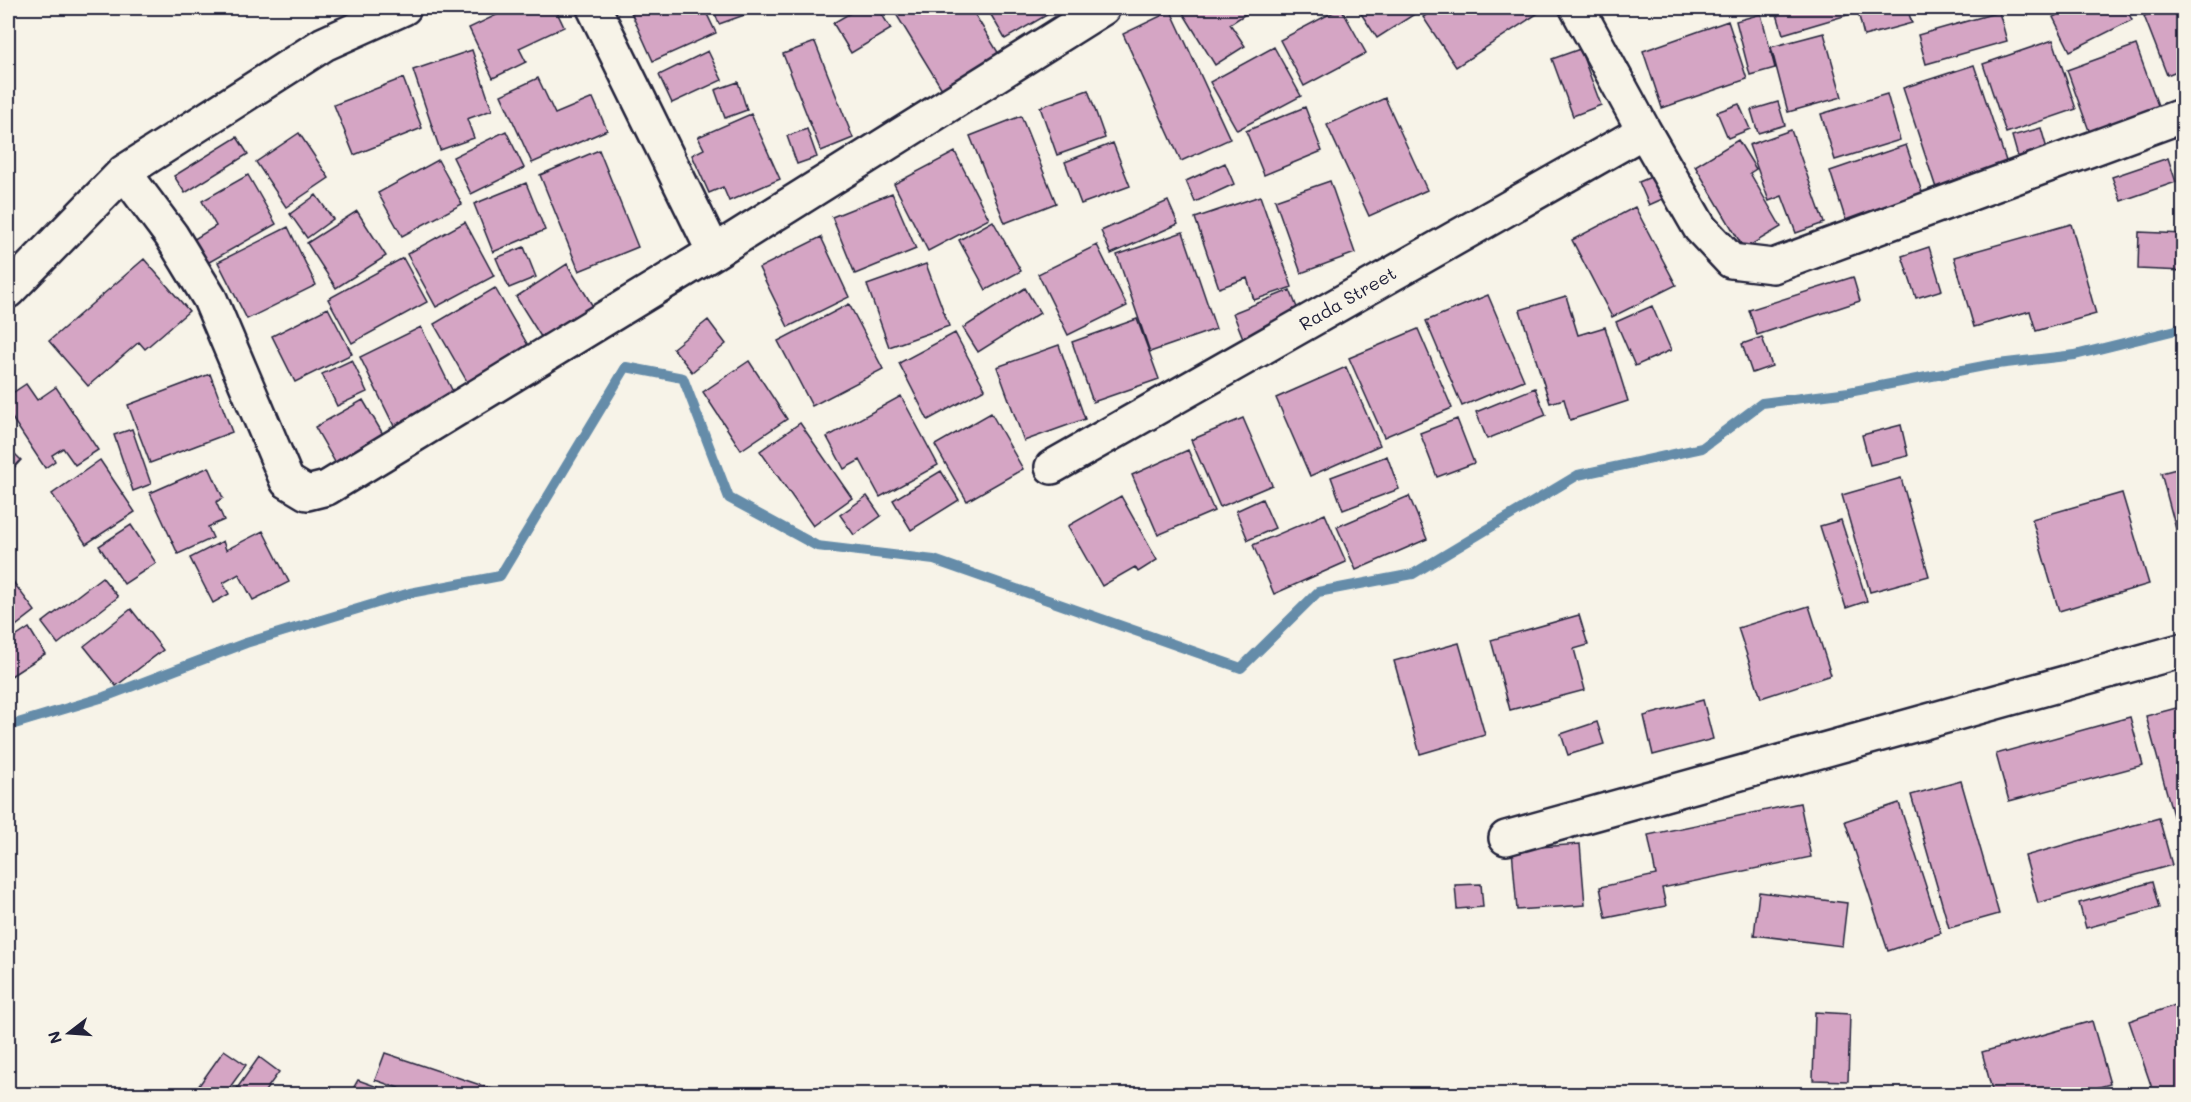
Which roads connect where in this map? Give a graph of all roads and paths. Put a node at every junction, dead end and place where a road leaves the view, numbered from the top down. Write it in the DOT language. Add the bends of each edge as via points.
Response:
graph roads {
  1 [pos="404,8"];
  2 [pos="594,8"];
  3 [pos="1103,8"];
  4 [pos="1577,8"];
  5 [pos="2184,115"];
  6 [pos="1644,131"];
  7 [pos="124,172"];
  8 [pos="714,252"];
  9 [pos="8,291"];
  10 [pos="1052,467"];
  11 [pos="2184,650"];
  12 [pos="1506,838"];
  1 -- 7 [label="street" via="324,44"];
  2 -- 8 [label="street"];
  3 -- 8 [label="street"];
  4 -- 6 [label="street"];
  5 -- 6 [label="street" via="1773,266 1731,261 1700,228"];
  6 -- 10 [label="street, Rada Street"];
  7 -- 8 [label="street" via="171,235 210,298 287,481 307,493 327,488"];
  7 -- 9 [label="street"];
  11 -- 12 [label="street"];
}
